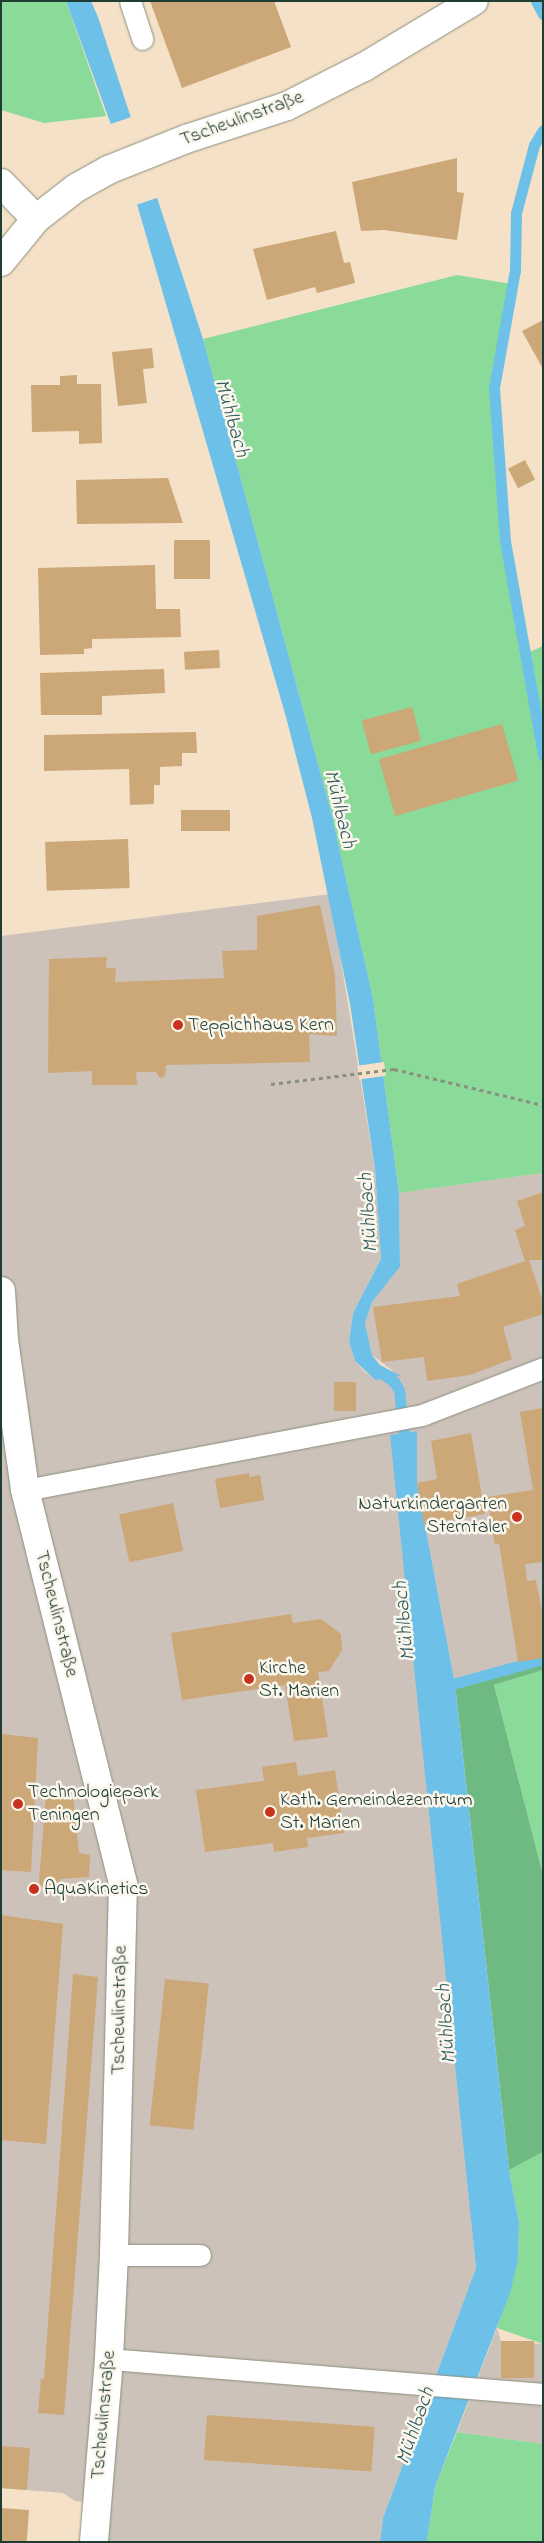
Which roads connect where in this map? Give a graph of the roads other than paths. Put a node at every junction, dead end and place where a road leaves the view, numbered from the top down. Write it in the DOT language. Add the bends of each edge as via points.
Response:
graph roads {
  1 [pos="130,1"];
  2 [pos="474,1"];
  3 [pos="142,39"];
  4 [pos="1,183"];
  5 [pos="36,219"];
  6 [pos="1,262"];
  7 [pos="1,1291"];
  8 [pos="543,1368"];
  9 [pos="26,1490"];
  10 [pos="114,2255"];
  11 [pos="200,2256"];
  12 [pos="109,2359"];
  13 [pos="543,2394"];
  14 [pos="94,2542"];
  1 -- 3 [label="lane"];
  2 -- 5 [label="street, Tscheulinstraße" via="364,67 287,106 186,139 108,170 76,188"];
  4 -- 5 [label="street"];
  5 -- 6 [label="street, Tscheulinstraße"];
  7 -- 9 [label="street, Tscheulinstraße" via="4,1340"];
  8 -- 9 [label="lane" via="422,1415"];
  9 -- 10 [label="street, Tscheulinstraße" via="123,1884"];
  10 -- 11 [label="lane"];
  10 -- 12 [label="street, Tscheulinstraße"];
  12 -- 13 [label="lane"];
  12 -- 14 [label="street, Tscheulinstraße"];
}
